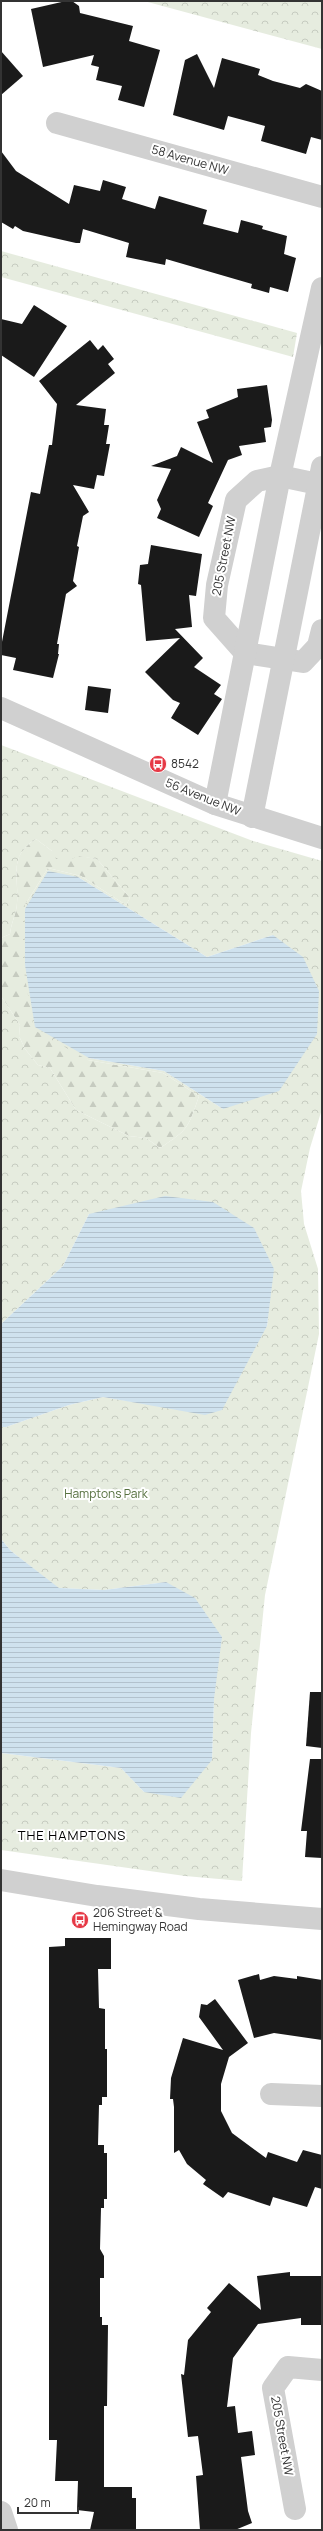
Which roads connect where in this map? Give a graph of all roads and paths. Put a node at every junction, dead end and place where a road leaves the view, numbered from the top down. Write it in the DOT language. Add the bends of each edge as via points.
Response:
graph roads {
  1 [pos="58,123"];
  2 [pos="322,197"];
  3 [pos="322,288"];
  4 [pos="280,476"];
  5 [pos="321,479"];
  6 [pos="322,630"];
  7 [pos="245,653"];
  8 [pos="283,659"];
  9 [pos="1,708"];
  10 [pos="215,804"];
  11 [pos="252,817"];
  12 [pos="322,838"];
  13 [pos="1,1880"];
  14 [pos="322,1919"];
  15 [pos="271,2094"];
  16 [pos="322,2096"];
  17 [pos="322,2370"];
  18 [pos="295,2509"];
  19 [pos="1,2512"];
  20 [pos="7,2530"];
  1 -- 2 [label="street, 58 Avenue NW"];
  3 -- 4 [label="street"];
  4 -- 5 [label="street, 205 Street NW"];
  4 -- 7 [label="street"];
  4 -- 7 [label="street, 205 Street NW" via="257,481 236,500 217,585 214,618"];
  5 -- 8 [label="street, 205 Street NW"];
  6 -- 8 [label="street" via="318,646 303,662"];
  7 -- 8 [label="street"];
  7 -- 10 [label="street"];
  8 -- 11 [label="street, 205 Street NW"];
  9 -- 10 [label="street, 56 Avenue NW"];
  10 -- 11 [label="street, 56 Avenue NW"];
  11 -- 12 [label="street, 56 Avenue NW"];
  13 -- 14 [label="street" via="199,1909"];
  15 -- 16 [label="street"];
  17 -- 18 [label="street, 205 Street NW" via="288,2367 273,2388"];
  19 -- 20 [label="street"];
}
